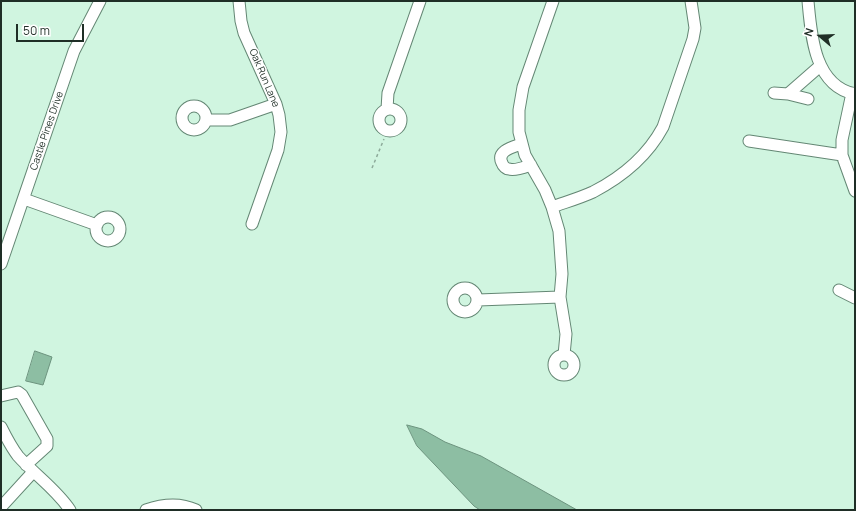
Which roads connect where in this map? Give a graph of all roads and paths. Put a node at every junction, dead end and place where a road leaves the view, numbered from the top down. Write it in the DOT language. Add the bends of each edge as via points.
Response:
graph roads {
  1 [pos="100,1"];
  2 [pos="239,1"];
  3 [pos="420,1"];
  4 [pos="553,1"];
  5 [pos="691,1"];
  6 [pos="808,1"];
  7 [pos="820,66"];
  8 [pos="774,93"];
  9 [pos="788,94"];
  10 [pos="853,94"];
  11 [pos="808,99"];
  12 [pos="276,104"];
  13 [pos="387,109"];
  14 [pos="206,120"];
  15 [pos="384,139"];
  16 [pos="749,141"];
  17 [pos="521,144"];
  18 [pos="842,155"];
  19 [pos="531,165"];
  20 [pos="372,168"];
  21 [pos="855,191"];
  22 [pos="24,199"];
  23 [pos="552,207"];
  24 [pos="252,224"];
  25 [pos="97,225"];
  26 [pos="1,264"];
  27 [pos="839,290"];
  28 [pos="560,297"];
  29 [pos="855,298"];
  30 [pos="478,300"];
  31 [pos="564,355"];
  32 [pos="1,396"];
  33 [pos="1,427"];
  34 [pos="30,468"];
  35 [pos="1,506"];
  36 [pos="70,510"];
  37 [pos="146,510"];
  38 [pos="196,510"];
  1 -- 22 [label="street, Castle Pines Drive" via="74,51"];
  2 -- 12 [label="street, Oak Run Lane" via="240,21 244,33"];
  3 -- 13 [label="street" via="388,93"];
  4 -- 17 [label="street" via="522,92 519,110"];
  5 -- 23 [label="street" via="695,28 693,39 658,136 642,157 620,174 594,191"];
  6 -- 7 [label="street" via="810,24"];
  7 -- 9 [label="street"];
  7 -- 10 [label="street" via="837,86"];
  8 -- 9 [label="street"];
  9 -- 11 [label="street"];
  10 -- 18 [label="street" via="842,140"];
  12 -- 14 [label="street" via="230,120"];
  12 -- 24 [label="street, Oak Run Lane" via="281,123 280,142"];
  15 -- 20 [label="path"];
  16 -- 18 [label="street"];
  17 -- 19 [label="street"];
  17 -- 19 [label="street" via="504,152 502,164 510,170"];
  18 -- 21 [label="street"];
  19 -- 23 [label="street"];
  22 -- 25 [label="street"];
  22 -- 26 [label="street, Castle Pines Drive"];
  23 -- 28 [label="street" via="561,246"];
  27 -- 29 [label="street"];
  28 -- 30 [label="street"];
  28 -- 31 [label="street" via="566,334"];
  32 -- 34 [label="street" via="18,392 22,395 47,439 47,446"];
  33 -- 34 [label="street" via="9,443"];
  34 -- 35 [label="street"];
  34 -- 36 [label="street" via="62,498"];
  37 -- 38 [label="street" via="169,504"];
}
